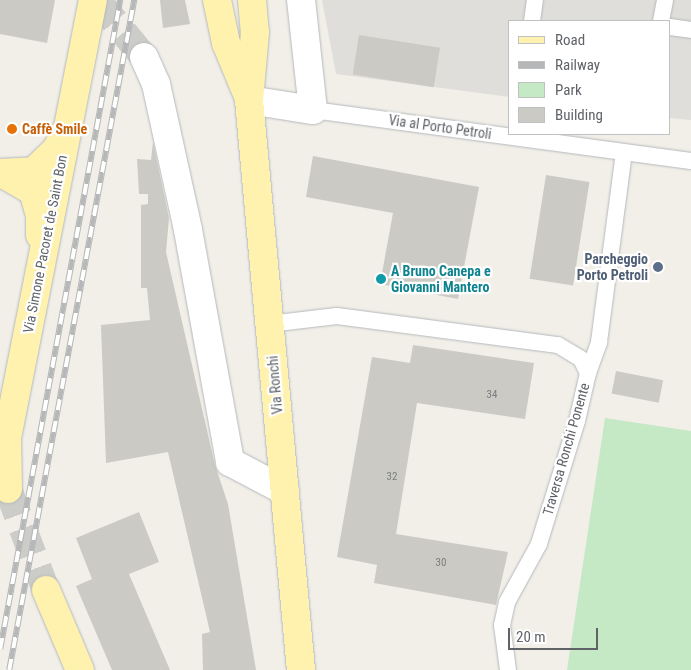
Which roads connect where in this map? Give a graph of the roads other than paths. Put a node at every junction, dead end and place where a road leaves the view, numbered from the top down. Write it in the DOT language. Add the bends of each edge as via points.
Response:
graph roads {
  1 [pos="93,0"];
  2 [pos="217,0"];
  3 [pos="252,0"];
  4 [pos="301,0"];
  5 [pos="535,0"];
  6 [pos="665,0"];
  7 [pos="532,20"];
  8 [pos="661,20"];
  9 [pos="671,27"];
  10 [pos="691,30"];
  11 [pos="144,57"];
  12 [pos="249,100"];
  13 [pos="313,110"];
  14 [pos="71,116"];
  15 [pos="514,136"];
  16 [pos="624,153"];
  17 [pos="691,161"];
  18 [pos="2,174"];
  19 [pos="40,266"];
  20 [pos="269,324"];
  21 [pos="588,373"];
  22 [pos="8,489"];
  23 [pos="285,492"];
  24 [pos="46,590"];
  25 [pos="80,670"];
  26 [pos="301,670"];
  27 [pos="508,670"];
  1 -- 14 [label="main road, Via Simone Pacoret de Saint Bon"];
  2 -- 12 [label="main road, Via Ronchi" via="226,43"];
  3 -- 12 [label="main road, Via Ronchi" via="255,32"];
  4 -- 13 [label="street"];
  5 -- 7 [label="lane"];
  6 -- 8 [label="lane"];
  9 -- 10 [label="lane"];
  11 -- 23 [label="street" via="156,84 188,230 230,462"];
  12 -- 13 [label="street, Via al Porto Petroli"];
  12 -- 20 [label="main road, Via Ronchi"];
  13 -- 15 [label="lane, Via al Porto Petroli"];
  14 -- 18 [label="main road" via="57,148 34,171"];
  14 -- 19 [label="main road, Via Simone Pacoret de Saint Bon"];
  15 -- 16 [label="lane, Via al Porto Petroli"];
  16 -- 17 [label="lane, Via al Porto Petroli"];
  16 -- 21 [label="lane" via="599,342"];
  18 -- 19 [label="main road" via="32,192 40,215"];
  19 -- 22 [label="main road, Via Simone Pacoret de Saint Bon" via="7,438"];
  20 -- 21 [label="lane, Traversa Ronchi Ponente" via="336,316 558,345 573,351"];
  20 -- 23 [label="main road, Via Ronchi"];
  21 -- 27 [label="lane, Traversa Ronchi Ponente" via="539,544 507,602 502,625"];
  23 -- 26 [label="main road, Via Ronchi"];
  24 -- 25 [label="main road"];
}
